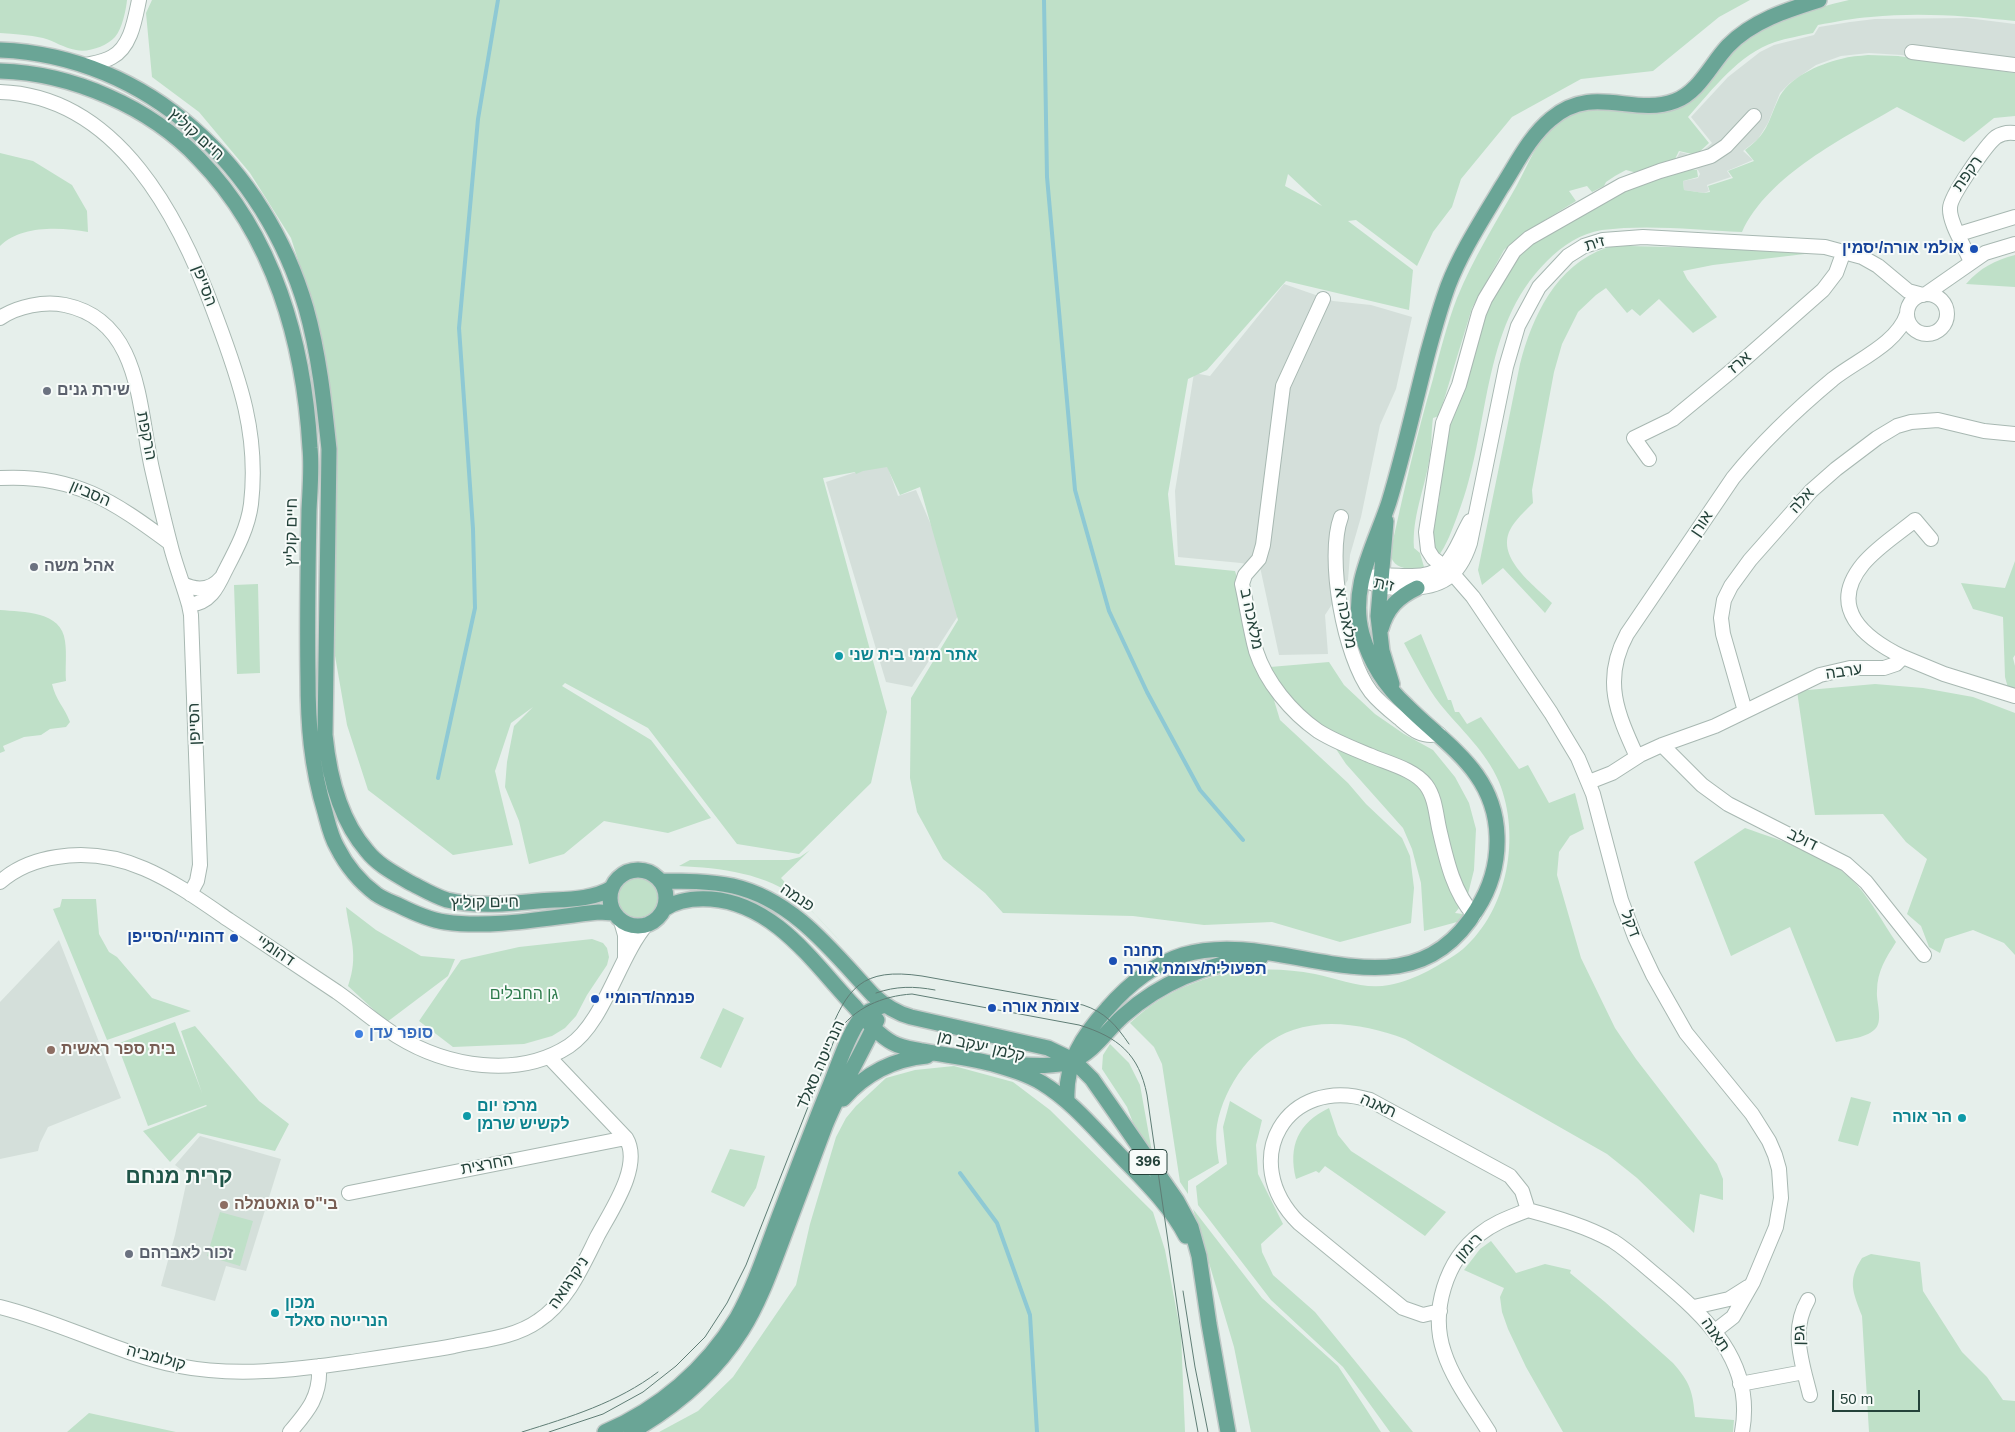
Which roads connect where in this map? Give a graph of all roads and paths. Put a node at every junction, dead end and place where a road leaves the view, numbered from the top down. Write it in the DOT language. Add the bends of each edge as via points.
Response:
graph roads {
  1 [pos="139,0"];
  2 [pos="1819,0"];
  3 [pos="0,50"];
  4 [pos="1912,52"];
  5 [pos="2015,65"];
  6 [pos="86,66"];
  7 [pos="0,71"];
  8 [pos="0,92"];
  9 [pos="1754,116"];
  10 [pos="2015,133"];
  11 [pos="2015,217"];
  12 [pos="1959,234"];
  13 [pos="2015,244"];
  14 [pos="1844,251"];
  15 [pos="1972,262"];
  16 [pos="1893,278"];
  17 [pos="1925,294"];
  18 [pos="1323,299"];
  19 [pos="1944,305"];
  20 [pos="1907,313"];
  21 [pos="0,318"];
  22 [pos="1921,333"];
  23 [pos="1888,341"];
  24 [pos="2015,434"];
  25 [pos="1649,459"];
  26 [pos="0,478"];
  27 [pos="1388,505"];
  28 [pos="1341,517"];
  29 [pos="1931,539"];
  30 [pos="170,542"];
  31 [pos="1448,571"];
  32 [pos="225,572"];
  33 [pos="1362,579"];
  34 [pos="1380,581"];
  35 [pos="183,584"];
  36 [pos="1417,588"];
  37 [pos="189,605"];
  38 [pos="1379,633"];
  39 [pos="1903,657"];
  40 [pos="1395,693"];
  41 [pos="2015,696"];
  42 [pos="1745,711"];
  43 [pos="1439,734"];
  44 [pos="1662,745"];
  45 [pos="1637,757"];
  46 [pos="1589,782"];
  47 [pos="660,881"];
  48 [pos="0,882"];
  49 [pos="612,888"];
  50 [pos="190,894"];
  51 [pos="664,909"];
  52 [pos="1474,915"];
  53 [pos="618,917"];
  54 [pos="647,924"];
  55 [pos="1924,955"];
  56 [pos="1292,956"];
  57 [pos="624,965"];
  58 [pos="884,1005"];
  59 [pos="862,1016"];
  60 [pos="874,1027"];
  61 [pos="945,1055"];
  62 [pos="549,1058"];
  63 [pos="1073,1060"];
  64 [pos="990,1064"];
  65 [pos="1067,1100"];
  66 [pos="826,1123"];
  67 [pos="626,1138"];
  68 [pos="349,1193"];
  69 [pos="1528,1210"];
  70 [pos="1202,1275"];
  71 [pos="1752,1283"];
  72 [pos="1808,1300"];
  73 [pos="0,1307"];
  74 [pos="1694,1307"];
  75 [pos="1440,1311"];
  76 [pos="1715,1331"];
  77 [pos="319,1366"];
  78 [pos="1804,1372"];
  79 [pos="1740,1384"];
  80 [pos="1810,1395"];
  81 [pos="290,1432"];
  82 [pos="605,1432"];
  83 [pos="631,1432"];
  84 [pos="1228,1432"];
  85 [pos="1489,1432"];
  86 [pos="1742,1432"];
  1 -- 6 [label="street" via="127,41 121,50 113,57"];
  2 -- 27 [label="main road" via="1752,26 1726,47 1690,92 1672,102 1652,105 1578,104 1555,115 1543,126 1477,228 1449,284"];
  3 -- 6 [label="main road, חיים קוליץ" via="45,54"];
  4 -- 5 [label="street"];
  6 -- 49 [label="main road, חיים קוליץ" via="116,78 169,108 219,153 246,184 275,233 306,307 320,375 329,449 325,735 328,767 351,832 385,868 446,900 524,903 596,895"];
  7 -- 53 [label="main road, חיים קוליץ" via="44,76 76,85 143,113 166,128 187,146 231,195 276,279 288,312 302,378 310,450 307,650 311,754 318,790 335,844 352,870 377,895 442,922 475,924 599,912"];
  8 -- 32 [label="street, הסייפן" via="34,96 67,108 97,128 142,173 192,254 239,379 248,419 252,483 249,514"];
  9 -- 31 [label="street, דקל" via="1726,146 1710,156 1622,184 1529,238 1514,251 1479,313 1459,385 1443,423 1426,532 1430,554"];
  10 -- 12 [label="street, רקפת" via="2001,134 1992,140 1954,195 1950,214"];
  11 -- 12 [label="street"];
  12 -- 15 [label="street, רקפת"];
  13 -- 15 [label="street" via="1994,250"];
  14 -- 16 [label="street, זית" via="1870,261"];
  14 -- 25 [label="street, ארז" via="1836,273 1824,290 1673,419 1634,438"];
  14 -- 31 [label="street, זית" via="1815,246 1643,237 1603,240 1568,256 1539,287 1518,326 1475,511 1450,558"];
  15 -- 17 [label="street"];
  15 -- 19 [label="street" via="1952,283"];
  16 -- 17 [label="street, זית" via="1908,290"];
  16 -- 20 [label="street, זית" via="1902,293"];
  17 -- 19 [label="street" via="1936,296"];
  17 -- 20 [label="street" via="1912,300"];
  18 -- 52 [label="street, מלאכה ב" via="1284,386 1263,545 1259,559 1245,575 1242,584 1256,651 1276,689 1318,731 1407,771 1424,783 1433,800 1453,878 1464,904"];
  19 -- 22 [label="street" via="1947,314 1943,325 1933,333"];
  20 -- 22 [label="street" via="1911,326"];
  20 -- 23 [label="street, אורן" via="1902,326"];
  21 -- 30 [label="street, הרקפת" via="30,306 57,304 88,312 113,331 134,376"];
  22 -- 23 [label="street, אורן"];
  23 -- 45 [label="street, אורן" via="1834,379 1752,455 1627,634 1616,659 1614,697"];
  24 -- 42 [label="street, אלה" via="1984,431 1938,420 1910,422 1877,438 1811,491 1750,560 1724,600 1723,634"];
  26 -- 30 [label="street, הסביון" via="39,478 101,496"];
  27 -- 33 [label="main road"];
  27 -- 34 [label="main road"];
  28 -- 43 [label="street, מלאכה א" via="1334,553 1345,632 1357,667 1384,706 1420,733 1429,736"];
  29 -- 39 [label="street, ערבה" via="1915,520 1870,556 1857,571 1849,589 1849,608 1859,628"];
  30 -- 35 [label="street, הרקפת"];
  31 -- 34 [label="street, זית"];
  31 -- 36 [label="street, זית" via="1434,586"];
  31 -- 46 [label="street, דקל" via="1473,598 1556,720"];
  32 -- 35 [label="street, הסייפן" via="208,587 194,588"];
  32 -- 37 [label="street, הסייפן" via="212,595 202,603"];
  33 -- 34 [label="street, זית"];
  33 -- 40 [label="main road" via="1358,607 1363,638 1376,668"];
  34 -- 36 [label="street, זית"];
  34 -- 38 [label="main road"];
  35 -- 37 [label="street, הרקפת"];
  36 -- 38 [label="main road" via="1394,602"];
  37 -- 50 [label="street, הסייפן" via="200,865"];
  38 -- 40 [label="main road"];
  39 -- 41 [label="street"];
  39 -- 42 [label="street, ערבה" via="1888,667 1850,668 1820,675"];
  40 -- 43 [label="main road"];
  42 -- 44 [label="street, ערבה"];
  43 -- 52 [label="main road" via="1474,771 1492,803 1496,822 1491,880"];
  44 -- 45 [label="street, ערבה"];
  44 -- 55 [label="street, דולב" via="1702,785 1728,804 1846,864 1866,882"];
  45 -- 46 [label="street, ערבה" via="1612,773"];
  46 -- 71 [label="street, דקל" via="1621,900 1652,976 1686,1033 1752,1114 1774,1155 1781,1184 1780,1212"];
  47 -- 49 [label="main road" via="646,872 633,871 621,876"];
  47 -- 51 [label="main road" via="665,893"];
  47 -- 58 [label="main road, פנמה" via="733,886 777,904 812,930"];
  48 -- 50 [label="street, דהומיי" via="31,863 85,854 122,859 163,877"];
  49 -- 53 [label="main road" via="610,899"];
  50 -- 62 [label="street, דהומיי" via="398,1036 429,1052 471,1064 495,1066"];
  51 -- 54 [label="main road" via="658,918"];
  51 -- 59 [label="main road, פנמה" via="684,901 707,899 736,904 763,916 792,938"];
  52 -- 56 [label="main road" via="1447,944 1405,966 1360,968"];
  53 -- 54 [label="main road" via="634,926"];
  53 -- 57 [label="street" via="626,937"];
  54 -- 57 [label="street"];
  56 -- 63 [label="main road" via="1237,961 1172,982 1134,1006 1091,1049"];
  56 -- 63 [label="main road" via="1251,950 1216,950 1196,952 1166,962 1135,982 1111,1004 1084,1036"];
  57 -- 62 [label="street" via="582,1035"];
  58 -- 59 [label="main road, הנרייטה סאלד"];
  58 -- 60 [label="main road, הנרייטה סאלד"];
  58 -- 63 [label="main road, קלמן יעקב מן / 396" via="906,1016 1032,1043"];
  59 -- 60 [label="main road, פנמה"];
  59 -- 82 [label="main road, הנרייטה סאלד" via="846,1044 758,1272 737,1317 707,1358 667,1397"];
  60 -- 61 [label="main road, קלמן יעקב מן / 396" via="898,1045"];
  60 -- 66 [label="main road, הנרייטה סאלד"];
  61 -- 64 [label="main road, קלמן יעקב מן / 396"];
  61 -- 66 [label="main road" via="906,1059 875,1072 847,1095"];
  62 -- 67 [label="street"];
  63 -- 64 [label="main road" via="1047,1064"];
  63 -- 65 [label="main road" via="1067,1082"];
  63 -- 70 [label="main road, קלמן יעקב מן / 396" via="1109,1102 1185,1215 1197,1246"];
  64 -- 65 [label="main road, קלמן יעקב מן / 396" via="1029,1076"];
  65 -- 70 [label="main road, קלמן יעקב מן / 396" via="1171,1212"];
  66 -- 83 [label="main road, הנרייטה סאלד" via="760,1297 742,1329 702,1379 676,1403"];
  67 -- 68 [label="street, החרצית"];
  67 -- 77 [label="street, ניקרגואה" via="632,1153 623,1187 576,1278 547,1315 536,1323 495,1338"];
  69 -- 74 [label="street, תאנה" via="1568,1220 1614,1242"];
  69 -- 75 [label="street, רימון" via="1494,1224 1466,1246 1446,1280"];
  69 -- 75 [label="street, תאנה" via="1522,1191 1510,1176 1370,1100 1349,1095 1327,1096 1306,1104 1287,1119 1275,1139 1270,1169 1277,1193 1292,1215 1403,1308 1423,1315"];
  70 -- 84 [label="main road, קלמן יעקב מן / 396"];
  71 -- 74 [label="street, דקל" via="1729,1299"];
  71 -- 76 [label="street, דקל" via="1733,1317"];
  72 -- 78 [label="street, גפן" via="1798,1332"];
  73 -- 77 [label="street, קולומביה" via="180,1366 229,1372"];
  74 -- 76 [label="street, תאנה"];
  75 -- 85 [label="street" via="1440,1338 1448,1363"];
  76 -- 79 [label="street, תאנה" via="1727,1349"];
  77 -- 81 [label="street" via="315,1398"];
  78 -- 79 [label="street"];
  78 -- 80 [label="street, גפן"];
  79 -- 86 [label="street, תאנה"];
}
